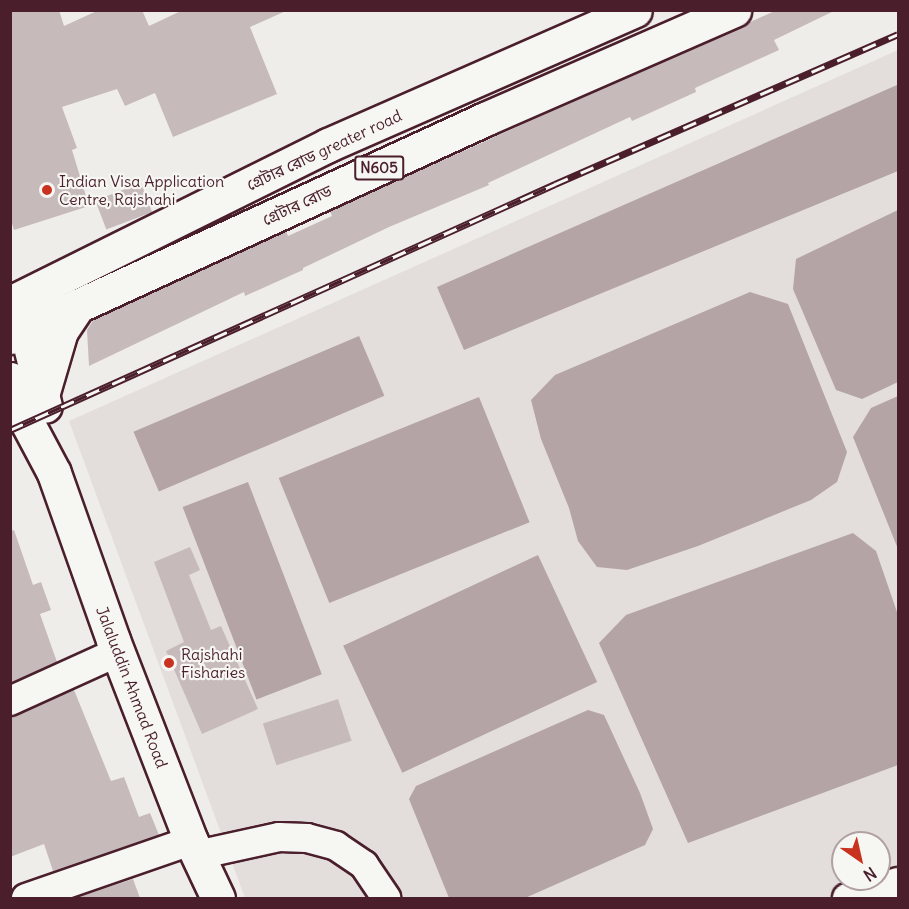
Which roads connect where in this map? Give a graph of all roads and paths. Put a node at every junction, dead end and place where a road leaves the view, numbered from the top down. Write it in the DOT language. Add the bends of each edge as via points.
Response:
graph roads {
  1 [pos="635,10"];
  2 [pos="734,10"];
  3 [pos="78,306"];
  4 [pos="15,312"];
  5 [pos="21,391"];
  6 [pos="118,652"];
  7 [pos="10,701"];
  8 [pos="194,848"];
  9 [pos="898,882"];
  10 [pos="26,898"];
  11 [pos="218,898"];
  12 [pos="386,898"];
  13 [pos="847,898"];
  1 -- 4 [label="main road, গ্রেটার রোড greater road / N605" via="328,145"];
  2 -- 3 [label="main road, গ্রেটার রোড / N605" via="485,119"];
  3 -- 4 [label="main road, গ্রেটার রোড / N605"];
  3 -- 5 [label="main road"];
  4 -- 5 [label="main road, Jalaluddin Ahmad Road"];
  5 -- 6 [label="main road, Jalaluddin Ahmad Road"];
  6 -- 7 [label="street"];
  6 -- 8 [label="main road, Jalaluddin Ahmad Road"];
  8 -- 10 [label="street"];
  8 -- 11 [label="main road, Jalaluddin Ahmad Road"];
  8 -- 12 [label="street" via="279,837 306,838 336,846 364,866"];
  9 -- 13 [label="street"];
}
